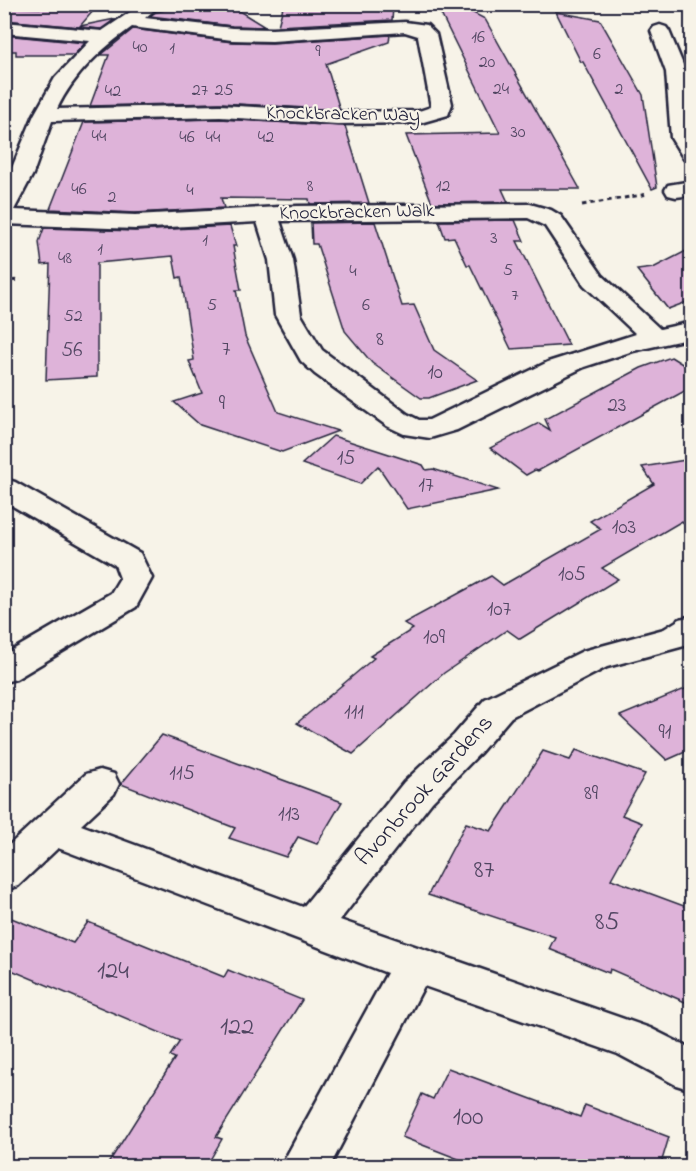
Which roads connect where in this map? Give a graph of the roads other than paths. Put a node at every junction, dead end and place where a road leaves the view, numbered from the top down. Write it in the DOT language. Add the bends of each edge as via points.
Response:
graph roads {
  1 [pos="154,4"];
  2 [pos="128,21"];
  3 [pos="4,27"];
  4 [pos="660,31"];
  5 [pos="104,37"];
  6 [pos="44,115"];
  7 [pos="692,154"];
  8 [pos="14,175"];
  9 [pos="4,208"];
  10 [pos="266,215"];
  11 [pos="4,217"];
  12 [pos="692,330"];
  13 [pos="654,337"];
  14 [pos="4,488"];
  15 [pos="692,627"];
  16 [pos="4,671"];
  17 [pos="100,784"];
  18 [pos="52,830"];
  19 [pos="4,875"];
  20 [pos="311,927"];
  21 [pos="413,965"];
  22 [pos="692,1071"];
  23 [pos="305,1167"];
  1 -- 2 [label="street"];
  2 -- 5 [label="street"];
  2 -- 6 [label="street, Knockbracken Way" via="232,34 421,29 427,34 441,111 420,117 348,118 211,111"];
  3 -- 5 [label="street"];
  4 -- 7 [label="street" via="676,72 682,138"];
  5 -- 6 [label="street" via="71,71"];
  6 -- 8 [label="street"];
  8 -- 9 [label="street"];
  10 -- 11 [label="street, Knockbracken Walk" via="135,222"];
  10 -- 13 [label="street, Knockbracken Walk" via="530,211 543,215 553,221 593,280"];
  10 -- 13 [label="street" via="281,260 288,315 312,355 397,420 414,428 447,424 558,369"];
  12 -- 13 [label="street"];
  14 -- 16 [label="street" via="129,560 136,578 124,600"];
  15 -- 20 [label="street, Avonbrook Gardens" via="676,637 595,659 498,708 418,792"];
  17 -- 18 [label="street"];
  18 -- 19 [label="street"];
  18 -- 20 [label="street"];
  20 -- 21 [label="street"];
  21 -- 22 [label="street" via="634,1041"];
  21 -- 23 [label="street"];
}
